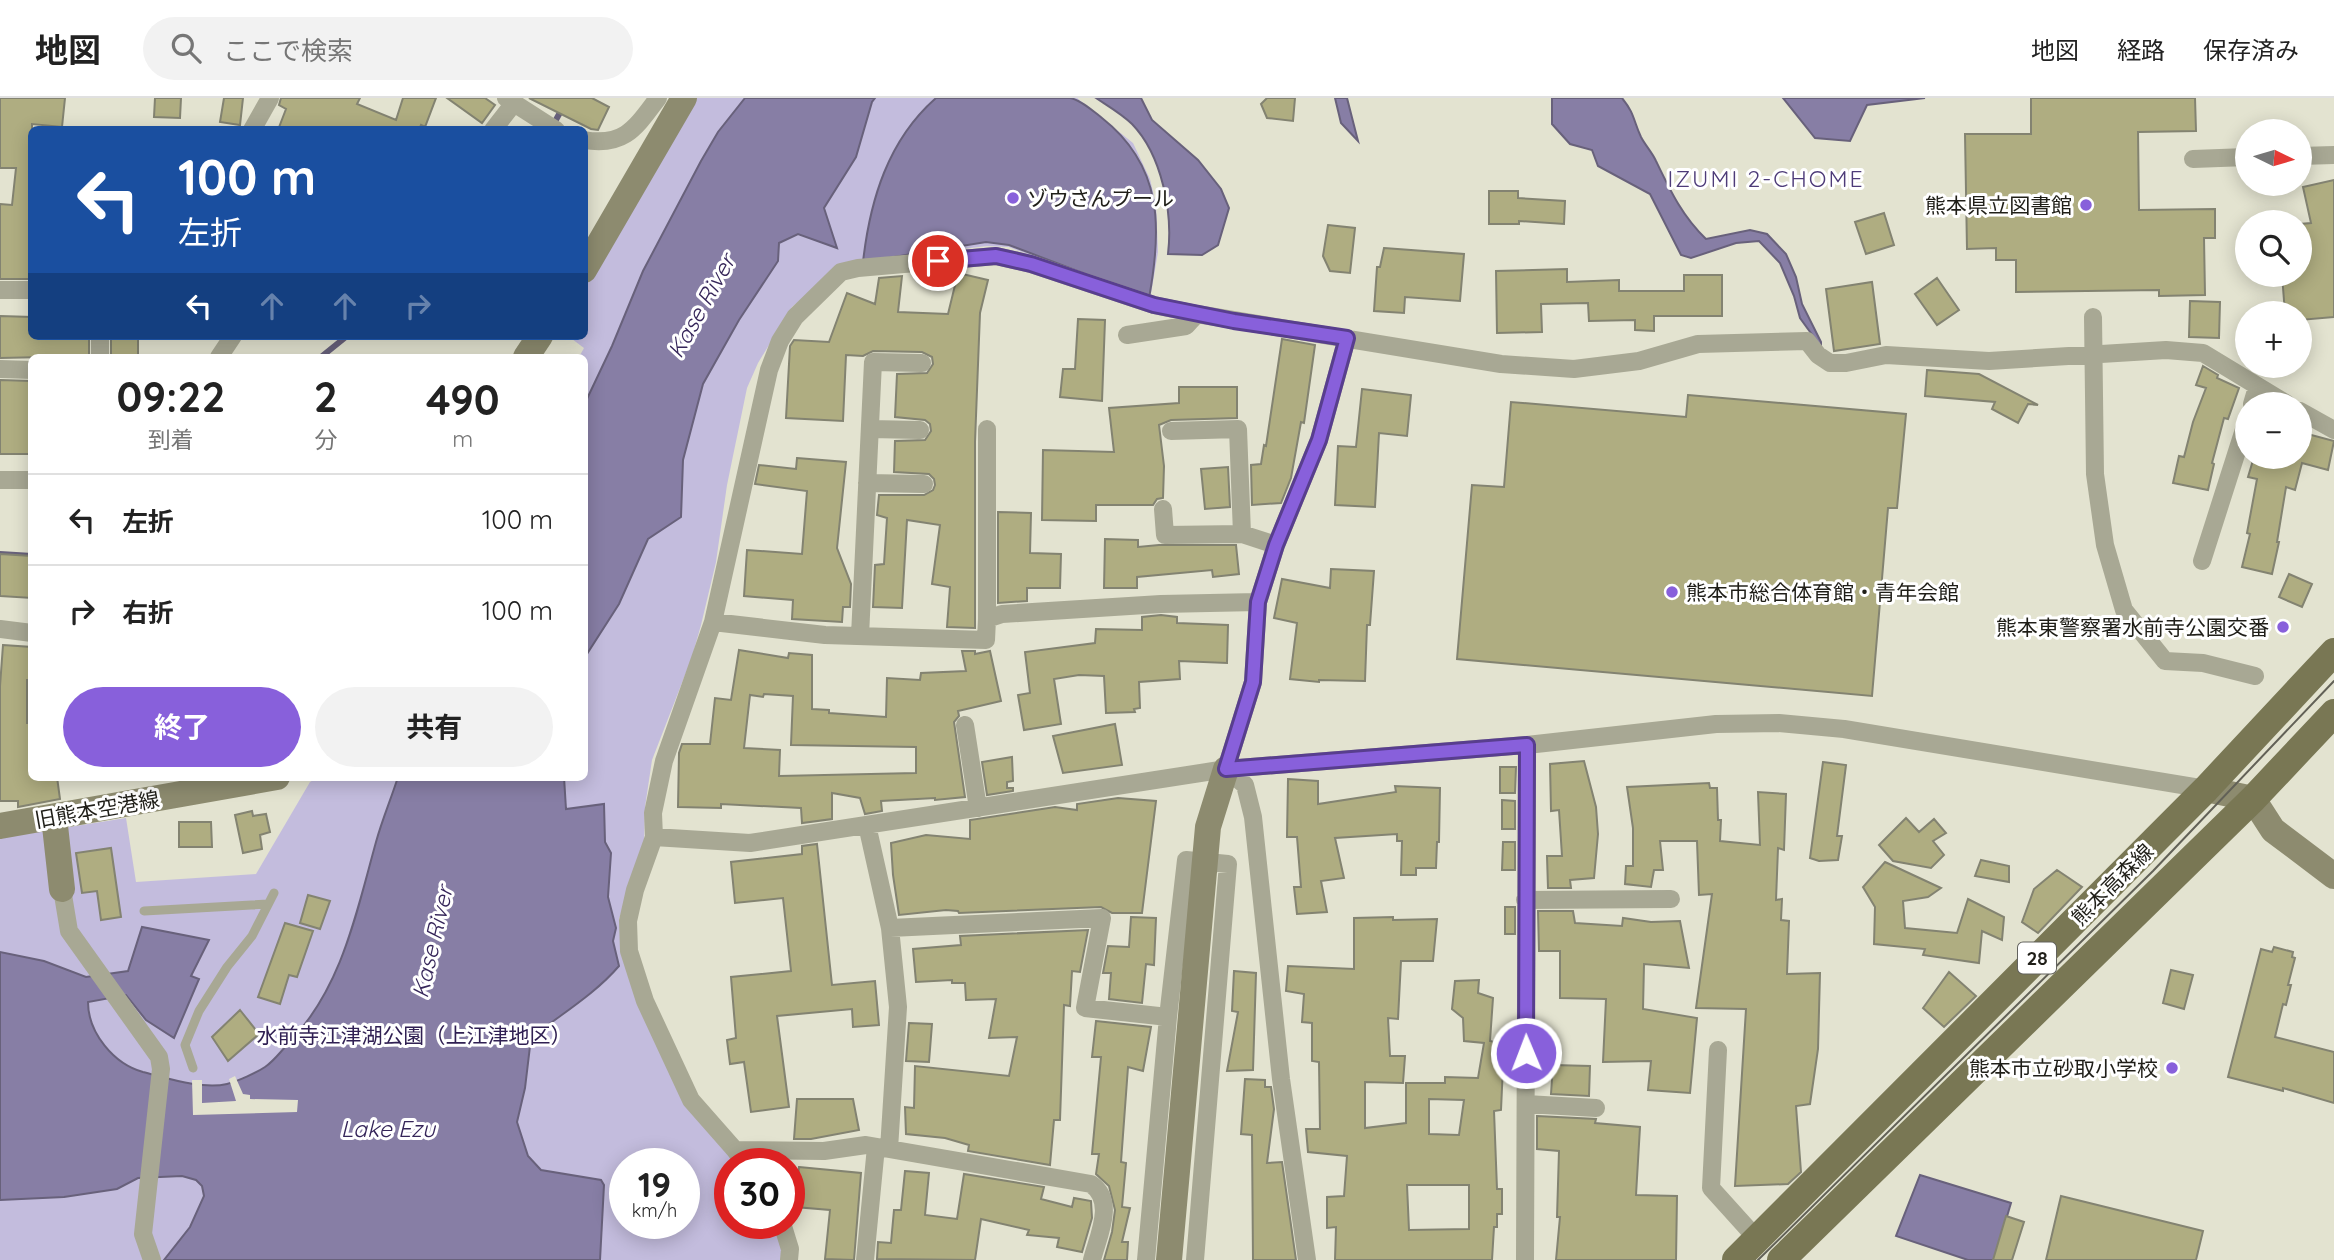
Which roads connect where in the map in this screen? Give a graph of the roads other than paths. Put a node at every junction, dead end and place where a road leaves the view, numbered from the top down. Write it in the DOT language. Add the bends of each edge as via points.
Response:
graph roads {
  1 [pos="270,98"];
  2 [pos="658,98"];
  3 [pos="684,98"];
  4 [pos="510,101"];
  5 [pos="254,126"];
  6 [pos="495,126"];
  7 [pos="550,126"];
  8 [pos="588,140"];
  9 [pos="2334,155"];
  10 [pos="2312,156"];
  11 [pos="2235,157"];
  12 [pos="2193,159"];
  13 [pos="588,263"];
  14 [pos="0,290"];
  15 [pos="28,290"];
  16 [pos="1197,314"];
  17 [pos="2093,317"];
  18 [pos="1127,335"];
  19 [pos="1347,338"];
  20 [pos="2094,353"];
  21 [pos="922,363"];
  22 [pos="0,369"];
  23 [pos="28,370"];
  24 [pos="2250,392"];
  25 [pos="2312,418"];
  26 [pos="870,429"];
  27 [pos="987,429"];
  28 [pos="920,430"];
  29 [pos="2334,430"];
  30 [pos="1171,431"];
  31 [pos="2235,458"];
  32 [pos="0,480"];
  33 [pos="28,480"];
  34 [pos="867,483"];
  35 [pos="924,484"];
  36 [pos="1163,509"];
  37 [pos="1242,534"];
  38 [pos="1276,545"];
  39 [pos="2202,561"];
  40 [pos="1258,602"];
  41 [pos="987,619"];
  42 [pos="713,622"];
  43 [pos="0,629"];
  44 [pos="28,632"];
  45 [pos="860,636"];
  46 [pos="2334,652"];
  47 [pos="2255,676"];
  48 [pos="2334,713"];
  49 [pos="965,725"];
  50 [pos="1527,745"];
  51 [pos="1226,769"];
  52 [pos="255,781"];
  53 [pos="2206,789"];
  54 [pos="2253,799"];
  55 [pos="978,807"];
  56 [pos="54,817"];
  57 [pos="867,825"];
  58 [pos="0,826"];
  59 [pos="654,837"];
  60 [pos="1205,862"];
  61 [pos="2334,876"];
  62 [pos="62,889"];
  63 [pos="274,893"];
  64 [pos="1671,899"];
  65 [pos="1525,900"];
  66 [pos="268,904"];
  67 [pos="144,911"];
  68 [pos="890,928"];
  69 [pos="1168,1017"];
  70 [pos="1718,1050"];
  71 [pos="193,1068"];
  72 [pos="1526,1104"];
  73 [pos="1596,1108"];
  74 [pos="732,1148"];
  75 [pos="883,1148"];
  76 [pos="805,1151"];
  77 [pos="787,1239"];
  78 [pos="1757,1239"];
  79 [pos="152,1260"];
  80 [pos="789,1260"];
  81 [pos="865,1260"];
  82 [pos="1092,1260"];
  83 [pos="1146,1260"];
  84 [pos="1169,1260"];
  85 [pos="1195,1260"];
  86 [pos="1307,1260"];
  87 [pos="1525,1260"];
  88 [pos="1736,1260"];
  89 [pos="1781,1260"];
  1 -- 5 [label="street"];
  2 -- 8 [label="street" via="633,131 614,141"];
  3 -- 13 [label="street"];
  4 -- 6 [label="street"];
  4 -- 7 [label="street"];
  9 -- 10 [label="street"];
  11 -- 12 [label="street"];
  14 -- 15 [label="street"];
  16 -- 18 [label="street" via="1186,326"];
  16 -- 19 [label="street"];
  16 -- 42 [label="street" via="996,256 841,272 795,317 769,370"];
  17 -- 20 [label="street"];
  19 -- 20 [label="street" via="1501,364 1574,369 1639,361 1698,344 1807,341 1830,363 1886,355 1989,361"];
  19 -- 38 [label="street" via="1319,440"];
  20 -- 24 [label="street" via="2203,353"];
  20 -- 47 [label="street" via="2095,474 2105,545 2123,610 2165,661 2203,663"];
  21 -- 26 [label="street" via="873,362"];
  22 -- 23 [label="street"];
  25 -- 29 [label="street"];
  26 -- 28 [label="street"];
  26 -- 34 [label="street"];
  27 -- 41 [label="street"];
  30 -- 37 [label="street" via="1238,429"];
  31 -- 39 [label="street"];
  32 -- 33 [label="street"];
  34 -- 35 [label="street"];
  34 -- 45 [label="street"];
  36 -- 37 [label="street" via="1165,535"];
  37 -- 38 [label="street"];
  38 -- 40 [label="street"];
  40 -- 41 [label="street" via="1016,613"];
  40 -- 51 [label="street" via="1253,682"];
  41 -- 45 [label="street" via="986,640"];
  42 -- 45 [label="street"];
  42 -- 59 [label="street" via="664,761 653,813"];
  43 -- 44 [label="street"];
  46 -- 53 [label="main road, 熊本高森線 / 28"];
  48 -- 54 [label="main road, 熊本高森線 / 28"];
  49 -- 55 [label="street"];
  50 -- 51 [label="street"];
  50 -- 53 [label="street" via="1716,724 1779,723 1844,729"];
  50 -- 65 [label="street"];
  51 -- 55 [label="street"];
  51 -- 60 [label="street" via="1208,827"];
  51 -- 86 [label="street" via="1245,785 1253,817 1281,1079"];
  52 -- 56 [label="street, 旧熊本空港線"];
  53 -- 54 [label="street"];
  53 -- 78 [label="main road, 熊本高森線 / 28"];
  54 -- 61 [label="street" via="2273,830"];
  54 -- 89 [label="main road, 熊本高森線 / 28"];
  55 -- 57 [label="street"];
  56 -- 58 [label="street, 旧熊本空港線"];
  56 -- 62 [label="street"];
  57 -- 59 [label="street" via="750,843"];
  57 -- 68 [label="street"];
  59 -- 74 [label="street" via="628,921 629,951 645,1001 691,1100"];
  60 -- 69 [label="street" via="1186,860"];
  60 -- 84 [label="street"];
  60 -- 85 [label="street" via="1228,864"];
  62 -- 79 [label="street" via="69,931 160,1063 143,1234"];
  63 -- 66 [label="lane"];
  64 -- 65 [label="street"];
  65 -- 72 [label="street"];
  66 -- 67 [label="lane"];
  66 -- 71 [label="lane" via="252,936 199,1011 185,1045"];
  68 -- 69 [label="street" via="1102,918 1085,1007"];
  68 -- 75 [label="street" via="898,1007"];
  69 -- 83 [label="street"];
  70 -- 78 [label="street" via="1711,1188"];
  72 -- 73 [label="street"];
  72 -- 87 [label="street"];
  75 -- 76 [label="street" via="866,1145"];
  75 -- 81 [label="street"];
  75 -- 82 [label="street" via="1091,1184 1104,1199"];
  77 -- 80 [label="street"];
  78 -- 88 [label="main road, 熊本高森線 / 28"];
}
